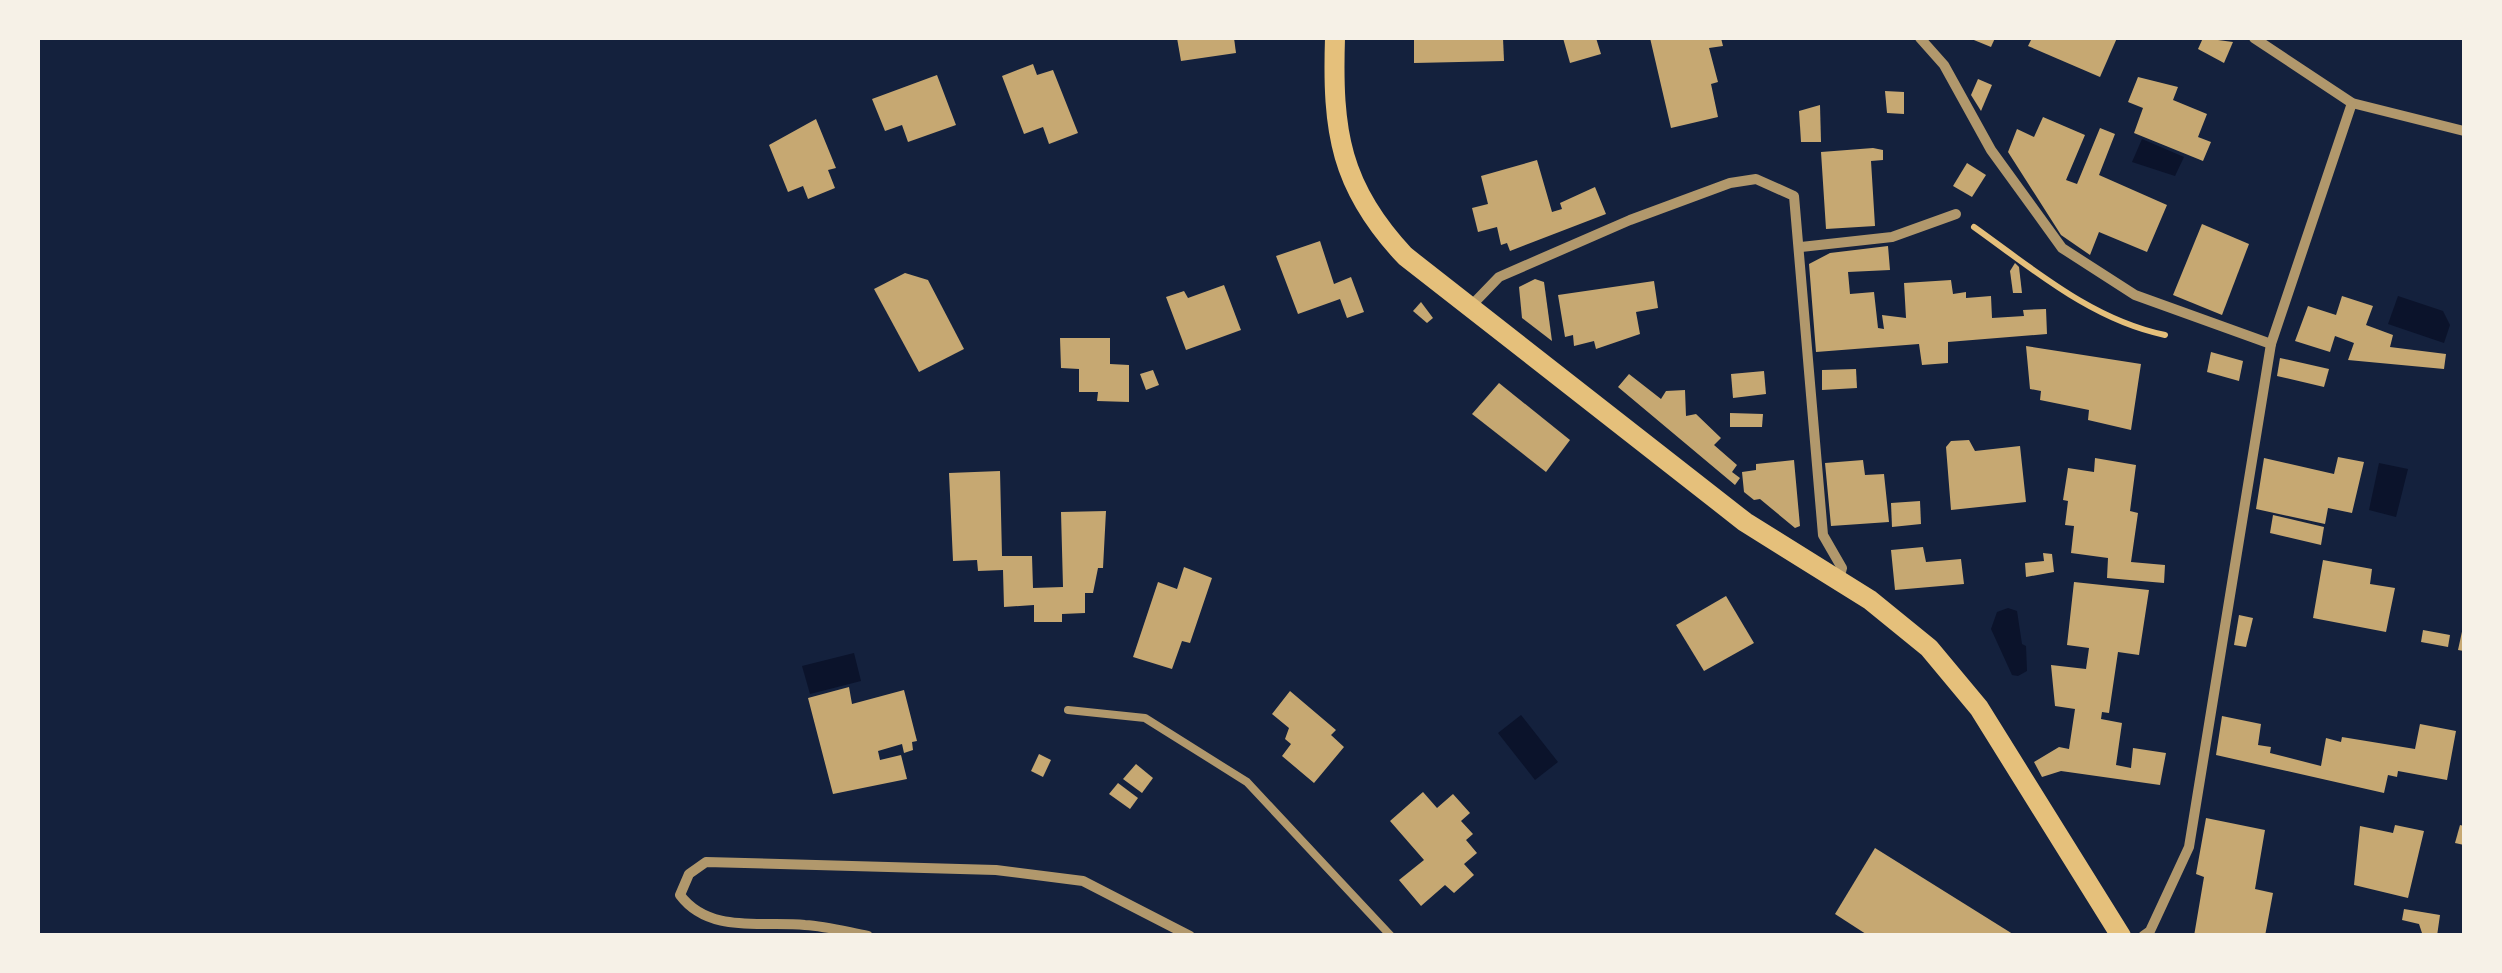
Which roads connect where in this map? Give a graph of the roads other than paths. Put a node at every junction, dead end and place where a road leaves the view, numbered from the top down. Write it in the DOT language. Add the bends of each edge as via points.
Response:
graph roads {
  1 [pos="1335,38"];
  2 [pos="1920,38"];
  3 [pos="2254,38"];
  4 [pos="2352,103"];
  5 [pos="2464,130"];
  6 [pos="1956,214"];
  7 [pos="1801,247"];
  8 [pos="1471,306"];
  9 [pos="2271,344"];
  10 [pos="1838,584"];
  11 [pos="1068,710"];
  12 [pos="868,936"];
  13 [pos="1190,936"];
  14 [pos="1391,936"];
  15 [pos="2121,936"];
  16 [pos="2143,936"];
  1 -- 8 [label="main road" via="1335,112 1353,187 1405,256"];
  2 -- 9 [label="street" via="2062,248 2135,295"];
  3 -- 4 [label="street"];
  4 -- 5 [label="street"];
  4 -- 9 [label="street"];
  6 -- 7 [label="street" via="1892,237"];
  7 -- 8 [label="street" via="1794,196 1756,179 1730,183 1499,276"];
  7 -- 10 [label="street" via="1823,535 1842,568"];
  8 -- 10 [label="main road" via="1745,522"];
  9 -- 16 [label="street" via="2189,846"];
  10 -- 15 [label="main road" via="1870,600 1928,648 1979,708"];
  11 -- 14 [label="lane" via="1146,718 1246,782"];
  12 -- 13 [label="street" via="715,920 690,909 680,895 690,874 706,862 996,870 1084,881"];
}
